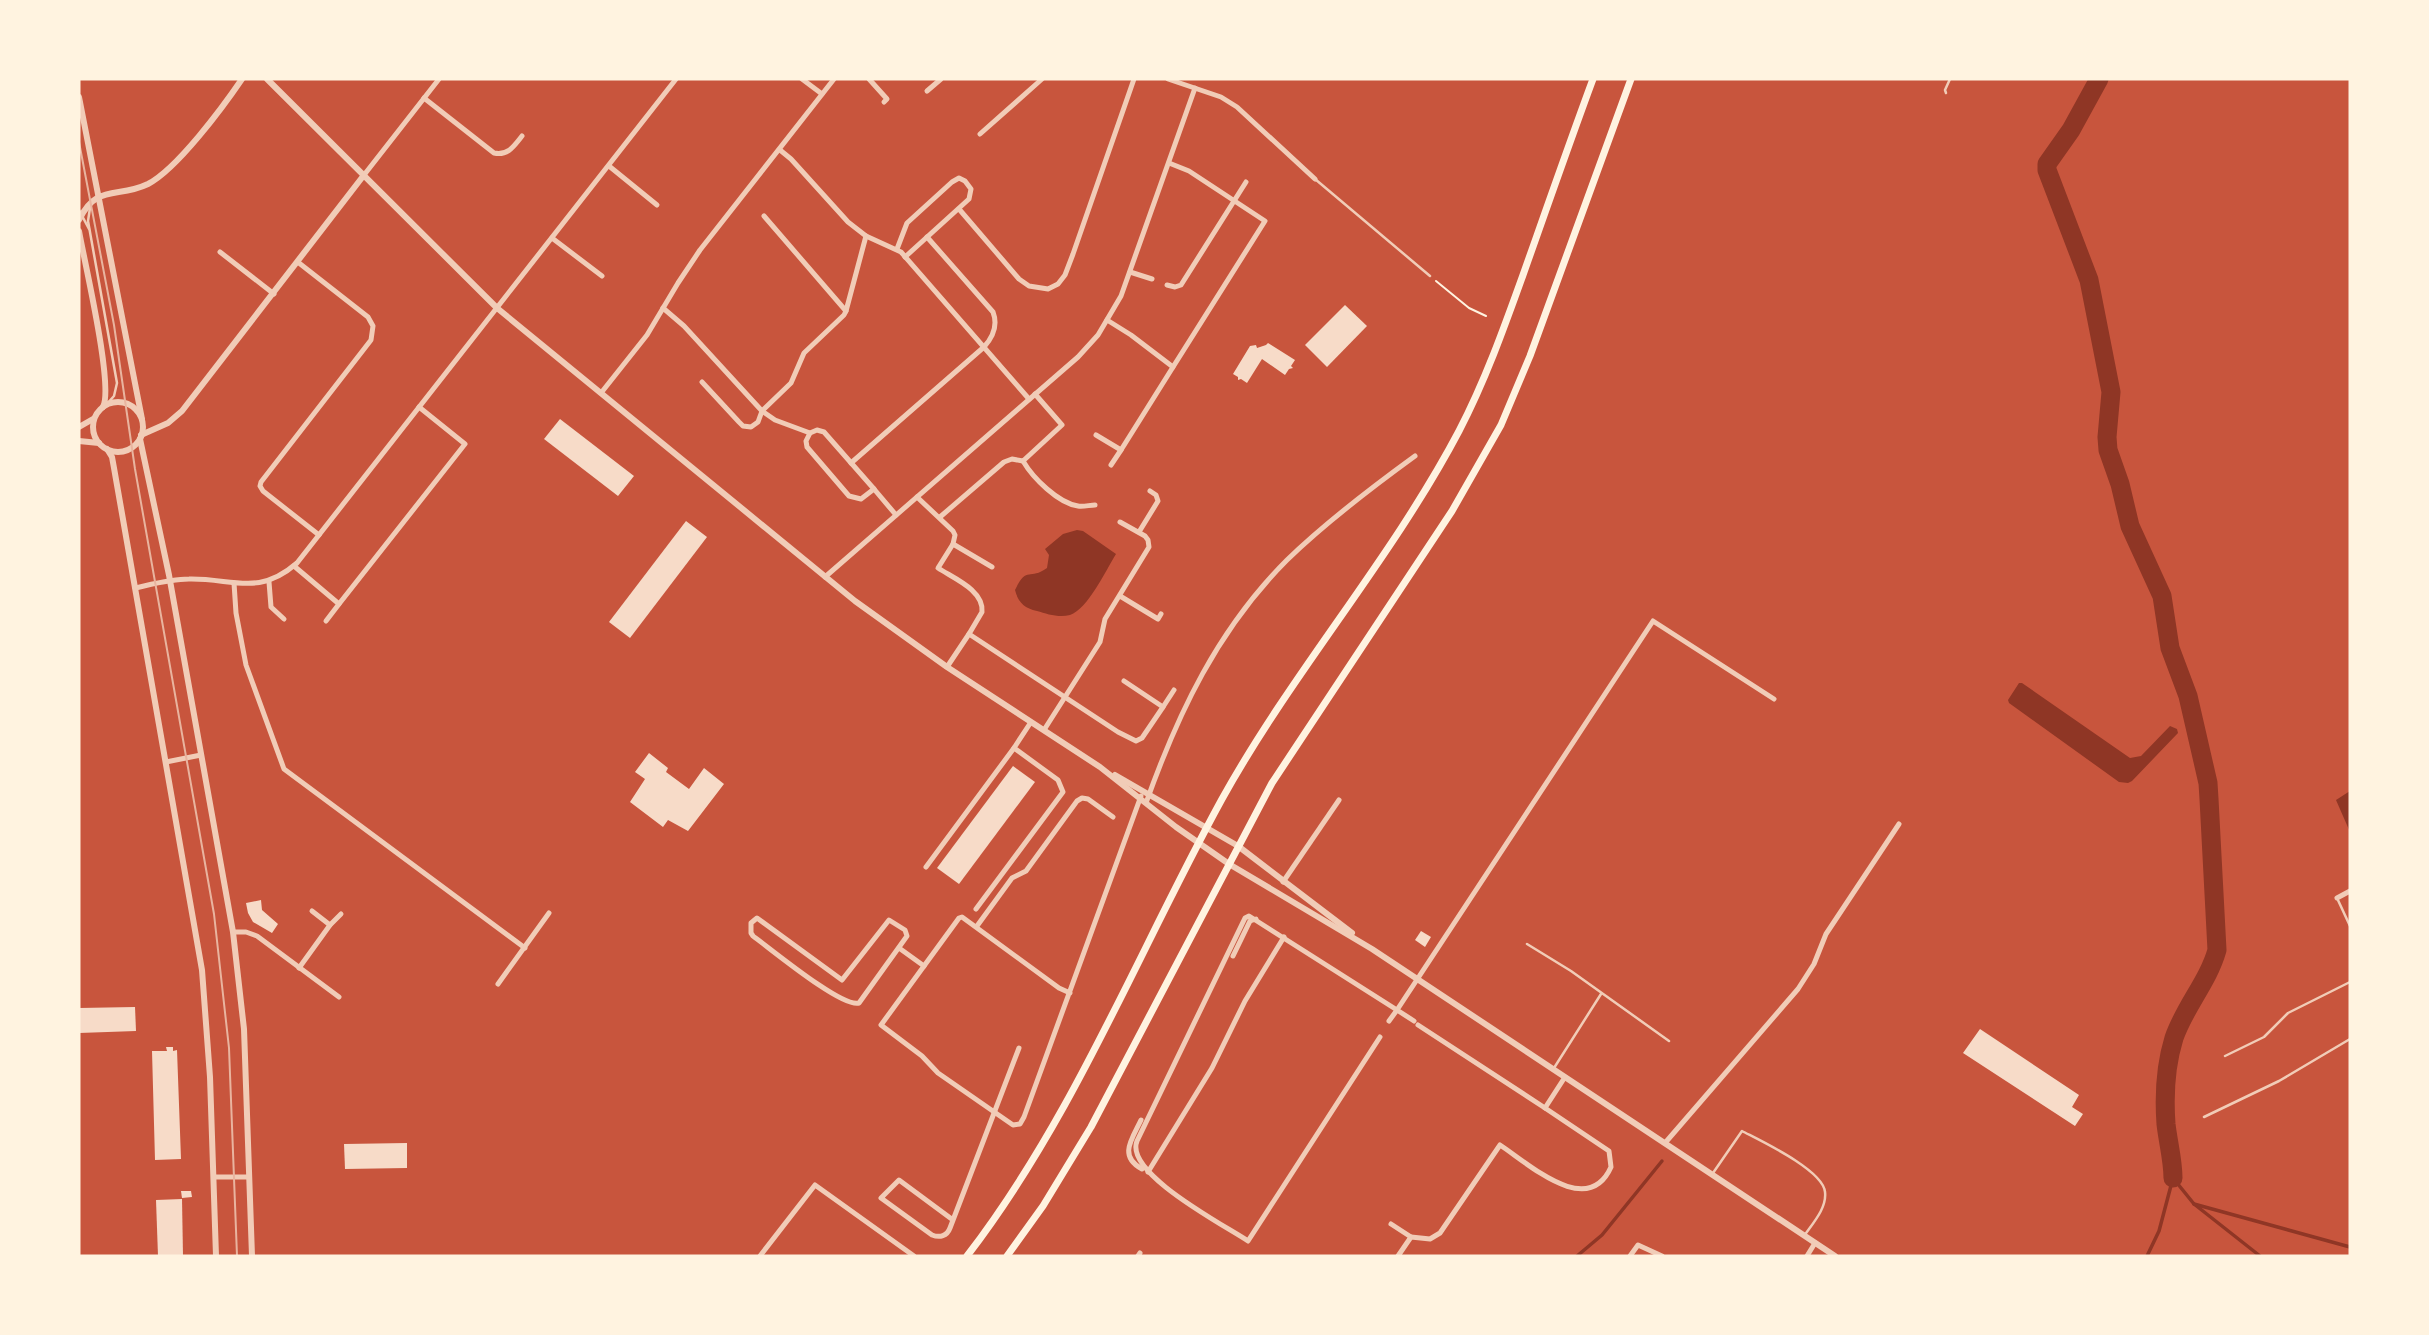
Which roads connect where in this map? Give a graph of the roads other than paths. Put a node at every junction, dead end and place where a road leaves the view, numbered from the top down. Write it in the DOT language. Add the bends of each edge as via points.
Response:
graph roads {
  1 [pos="242,79"];
  2 [pos="267,79"];
  3 [pos="439,79"];
  4 [pos="676,79"];
  5 [pos="802,79"];
  6 [pos="834,79"];
  7 [pos="869,79"];
  8 [pos="941,79"];
  9 [pos="1042,79"];
  10 [pos="1134,79"];
  11 [pos="1168,79"];
  12 [pos="1593,79"];
  13 [pos="1631,79"];
  14 [pos="1950,79"];
  15 [pos="1195,88"];
  16 [pos="927,91"];
  17 [pos="1946,93"];
  18 [pos="822,94"];
  19 [pos="79,97"];
  20 [pos="424,98"];
  21 [pos="884,102"];
  22 [pos="980,134"];
  23 [pos="522,136"];
  24 [pos="780,150"];
  25 [pos="1169,163"];
  26 [pos="609,166"];
  27 [pos="364,175"];
  28 [pos="1315,179"];
  29 [pos="1246,182"];
  30 [pos="98,196"];
  31 [pos="1234,201"];
  32 [pos="657,205"];
  33 [pos="959,209"];
  34 [pos="80,215"];
  35 [pos="764,216"];
  36 [pos="79,230"];
  37 [pos="91,235"];
  38 [pos="866,236"];
  39 [pos="927,237"];
  40 [pos="552,238"];
  41 [pos="897,249"];
  42 [pos="220,252"];
  43 [pos="905,257"];
  44 [pos="299,262"];
  45 [pos="1130,272"];
  46 [pos="602,276"];
  47 [pos="1430,276"];
  48 [pos="1152,279"];
  49 [pos="1167,285"];
  50 [pos="274,294"];
  51 [pos="498,308"];
  52 [pos="663,308"];
  53 [pos="846,311"];
  54 [pos="1107,320"];
  55 [pos="984,347"];
  56 [pos="1173,367"];
  57 [pos="702,382"];
  58 [pos="601,393"];
  59 [pos="1035,394"];
  60 [pos="1029,398"];
  61 [pos="104,406"];
  62 [pos="419,408"];
  63 [pos="762,411"];
  64 [pos="95,418"];
  65 [pos="142,419"];
  66 [pos="79,426"];
  67 [pos="810,433"];
  68 [pos="1096,435"];
  69 [pos="141,437"];
  70 [pos="79,441"];
  71 [pos="99,443"];
  72 [pos="107,449"];
  73 [pos="1121,450"];
  74 [pos="1415,456"];
  75 [pos="1023,461"];
  76 [pos="851,463"];
  77 [pos="1111,465"];
  78 [pos="874,489"];
  79 [pos="1150,491"];
  80 [pos="917,496"];
  81 [pos="1095,505"];
  82 [pos="896,515"];
  83 [pos="940,517"];
  84 [pos="1120,522"];
  85 [pos="1139,533"];
  86 [pos="319,535"];
  87 [pos="953,544"];
  88 [pos="294,566"];
  89 [pos="992,567"];
  90 [pos="825,577"];
  91 [pos="170,581"];
  92 [pos="269,582"];
  93 [pos="234,583"];
  94 [pos="135,587"];
  95 [pos="1120,596"];
  96 [pos="339,604"];
  97 [pos="1161,614"];
  98 [pos="284,619"];
  99 [pos="326,621"];
  100 [pos="969,634"];
  101 [pos="947,667"];
  102 [pos="1124,681"];
  103 [pos="1174,690"];
  104 [pos="1065,697"];
  105 [pos="1774,699"];
  106 [pos="1163,707"];
  107 [pos="1031,722"];
  108 [pos="1044,730"];
  109 [pos="1014,748"];
  110 [pos="201,755"];
  111 [pos="166,762"];
  112 [pos="1100,767"];
  113 [pos="1146,792"];
  114 [pos="1339,800"];
  115 [pos="1143,801"];
  116 [pos="1113,817"];
  117 [pos="1899,824"];
  118 [pos="1208,827"];
  119 [pos="1199,844"];
  120 [pos="1238,846"];
  121 [pos="1229,864"];
  122 [pos="926,867"];
  123 [pos="1283,882"];
  124 [pos="2350,891"];
  125 [pos="2337,898"];
  126 [pos="976,909"];
  127 [pos="312,911"];
  128 [pos="550,913"];
  129 [pos="341,914"];
  130 [pos="1256,919"];
  131 [pos="330,925"];
  132 [pos="977,926"];
  133 [pos="2350,926"];
  134 [pos="233,932"];
  135 [pos="1284,937"];
  136 [pos="1527,944"];
  137 [pos="524,948"];
  138 [pos="899,948"];
  139 [pos="1373,949"];
  140 [pos="1233,956"];
  141 [pos="924,966"];
  142 [pos="299,968"];
  143 [pos="1417,979"];
  144 [pos="2350,982"];
  145 [pos="499,984"];
  146 [pos="1070,993"];
  147 [pos="1601,994"];
  148 [pos="339,997"];
  149 [pos="1396,1010"];
  150 [pos="1389,1021"];
  151 [pos="1380,1037"];
  152 [pos="2350,1039"];
  153 [pos="1669,1041"];
  154 [pos="1019,1048"];
  155 [pos="2225,1056"];
  156 [pos="1553,1069"];
  157 [pos="1565,1077"];
  158 [pos="1545,1108"];
  159 [pos="994,1113"];
  160 [pos="2204,1117"];
  161 [pos="1141,1120"];
  162 [pos="1665,1143"];
  163 [pos="1148,1172"];
  164 [pos="1712,1174"];
  165 [pos="214,1177"];
  166 [pos="249,1177"];
  167 [pos="953,1220"];
  168 [pos="1391,1224"];
  169 [pos="1804,1236"];
  170 [pos="1411,1237"];
  171 [pos="1815,1243"];
  172 [pos="216,1256"];
  173 [pos="252,1256"];
  174 [pos="760,1256"];
  175 [pos="914,1256"];
  176 [pos="967,1256"];
  177 [pos="1007,1256"];
  178 [pos="1398,1256"];
  179 [pos="1630,1256"];
  180 [pos="1662,1256"];
  181 [pos="1807,1256"];
  182 [pos="1835,1256"];
  1 -- 30 [label="street" via="162,174 138,188"];
  2 -- 27 [label="street"];
  3 -- 20 [label="street"];
  4 -- 26 [label="street"];
  5 -- 18 [label="street"];
  6 -- 18 [label="street"];
  7 -- 21 [label="street" via="887,99"];
  8 -- 16 [label="street"];
  9 -- 22 [label="street"];
  10 -- 33 [label="street" via="1058,284 1041,289 1024,283"];
  11 -- 15 [label="street"];
  12 -- 118 [label="main road" via="1497,346 1460,429 1250,750"];
  13 -- 120 [label="main road" via="1501,425 1452,511 1287,759"];
  14 -- 17 [label="lane"];
  15 -- 25 [label="street"];
  15 -- 28 [label="street" via="1237,107"];
  18 -- 24 [label="street"];
  19 -- 30 [label="street"];
  20 -- 23 [label="street" via="494,153 509,151"];
  20 -- 27 [label="street"];
  24 -- 38 [label="street" via="836,212"];
  24 -- 52 [label="street" via="700,250"];
  25 -- 31 [label="street"];
  25 -- 45 [label="street"];
  26 -- 32 [label="street"];
  26 -- 40 [label="street"];
  27 -- 44 [label="street"];
  27 -- 51 [label="street"];
  28 -- 47 [label="lane"];
  29 -- 31 [label="street"];
  30 -- 34 [label="street"];
  30 -- 37 [label="lane" via="88,214"];
  30 -- 65 [label="street"];
  31 -- 49 [label="street" via="1181,285"];
  31 -- 56 [label="street" via="1265,221"];
  33 -- 39 [label="street"];
  33 -- 41 [label="street" via="972,192 959,178 909,220"];
  34 -- 37 [label="lane"];
  35 -- 53 [label="street"];
  36 -- 61 [label="street" via="103,364"];
  37 -- 61 [label="lane" via="117,383 114,396"];
  38 -- 41 [label="street"];
  38 -- 53 [label="street"];
  39 -- 43 [label="street"];
  39 -- 55 [label="street" via="993,312 994,330"];
  40 -- 46 [label="street"];
  40 -- 51 [label="street"];
  41 -- 43 [label="street"];
  42 -- 50 [label="street"];
  43 -- 55 [label="street"];
  44 -- 50 [label="street"];
  44 -- 86 [label="street" via="368,317 373,326 370,340 261,482 263,491"];
  45 -- 48 [label="street"];
  45 -- 54 [label="street"];
  50 -- 69 [label="street" via="179,415"];
  51 -- 58 [label="street"];
  51 -- 62 [label="street"];
  52 -- 58 [label="street"];
  52 -- 63 [label="street"];
  53 -- 63 [label="street" via="804,353 790,383"];
  54 -- 56 [label="street"];
  54 -- 59 [label="street" via="1085,350"];
  55 -- 60 [label="street"];
  55 -- 76 [label="street"];
  56 -- 73 [label="street"];
  57 -- 63 [label="street" via="747,428 755,425"];
  58 -- 90 [label="street"];
  59 -- 60 [label="street"];
  59 -- 75 [label="street" via="1062,425"];
  60 -- 80 [label="street"];
  61 -- 64 [label="street"];
  61 -- 65 [label="street" via="125,403"];
  62 -- 86 [label="street"];
  62 -- 96 [label="street" via="465,444"];
  63 -- 67 [label="street"];
  64 -- 66 [label="street"];
  64 -- 71 [label="street"];
  65 -- 69 [label="street"];
  67 -- 76 [label="street" via="824,432"];
  67 -- 78 [label="street" via="807,447 849,496 861,499"];
  68 -- 73 [label="street"];
  69 -- 72 [label="street" via="124,451"];
  69 -- 91 [label="street"];
  70 -- 71 [label="street"];
  71 -- 72 [label="street"];
  72 -- 94 [label="street"];
  73 -- 77 [label="street"];
  74 -- 113 [label="street" via="1301,547 1232,626 1202,671"];
  75 -- 81 [label="street" via="1041,485 1062,499 1079,506"];
  75 -- 83 [label="street" via="1004,462"];
  76 -- 78 [label="street"];
  78 -- 82 [label="street"];
  79 -- 85 [label="street" via="1158,501"];
  80 -- 82 [label="street"];
  80 -- 83 [label="street"];
  82 -- 90 [label="street"];
  83 -- 87 [label="street" via="953,531"];
  84 -- 85 [label="street"];
  85 -- 95 [label="street" via="1149,547"];
  86 -- 88 [label="street"];
  87 -- 89 [label="street"];
  87 -- 100 [label="street" via="938,568 980,598 982,612"];
  88 -- 92 [label="street"];
  88 -- 96 [label="street"];
  90 -- 101 [label="street"];
  91 -- 93 [label="street"];
  91 -- 94 [label="street"];
  91 -- 110 [label="street"];
  92 -- 93 [label="street"];
  92 -- 98 [label="street" via="271,607"];
  93 -- 137 [label="street" via="248,674 284,769"];
  94 -- 111 [label="street"];
  95 -- 97 [label="street" via="1158,619"];
  95 -- 104 [label="street" via="1105,619 1100,642"];
  96 -- 99 [label="street"];
  100 -- 101 [label="street"];
  100 -- 104 [label="street"];
  101 -- 107 [label="street"];
  102 -- 106 [label="street"];
  103 -- 106 [label="street"];
  104 -- 106 [label="street" via="1136,741"];
  104 -- 108 [label="street"];
  105 -- 143 [label="street" via="1653,621"];
  107 -- 108 [label="street"];
  107 -- 109 [label="street"];
  108 -- 112 [label="street"];
  109 -- 122 [label="street"];
  109 -- 126 [label="street" via="1058,780 1063,792"];
  110 -- 111 [label="street"];
  110 -- 134 [label="street"];
  111 -- 165 [label="street" via="202,970"];
  112 -- 113 [label="street"];
  112 -- 115 [label="street"];
  113 -- 115 [label="street"];
  113 -- 118 [label="street"];
  114 -- 123 [label="street"];
  115 -- 119 [label="street"];
  115 -- 146 [label="street"];
  116 -- 132 [label="street" via="1088,799 1077,802 1026,871 1012,878"];
  117 -- 162 [label="street" via="1826,934 1798,989"];
  118 -- 119 [label="main road"];
  118 -- 120 [label="street"];
  119 -- 121 [label="street"];
  119 -- 176 [label="main road" via="1033,1162"];
  120 -- 121 [label="main road"];
  120 -- 123 [label="street"];
  121 -- 139 [label="street"];
  121 -- 177 [label="main road" via="1091,1127 1044,1206"];
  123 -- 139 [label="street"];
  124 -- 125 [label="street"];
  125 -- 133 [label="lane"];
  127 -- 131 [label="street"];
  128 -- 137 [label="street"];
  129 -- 131 [label="street"];
  130 -- 135 [label="street"];
  130 -- 140 [label="street" via="1250,921"];
  130 -- 163 [label="street" via="1245,918 1137,1141 1136,1155"];
  131 -- 142 [label="street"];
  132 -- 141 [label="street" via="959,918"];
  132 -- 146 [label="street"];
  134 -- 142 [label="street" via="253,934"];
  134 -- 166 [label="street" via="244,1029"];
  135 -- 149 [label="street"];
  135 -- 163 [label="street"];
  136 -- 147 [label="lane"];
  137 -- 145 [label="street"];
  138 -- 138 [label="street" via="853,1005 754,936 751,923 760,919 842,980 889,919 907,933"];
  138 -- 141 [label="street"];
  139 -- 143 [label="street"];
  141 -- 159 [label="street" via="881,1025"];
  142 -- 148 [label="street"];
  143 -- 149 [label="street"];
  143 -- 156 [label="street"];
  144 -- 155 [label="lane" via="2288,1013 2264,1037"];
  146 -- 159 [label="street" via="1020,1124 1009,1124"];
  147 -- 153 [label="lane"];
  147 -- 156 [label="lane"];
  149 -- 150 [label="street"];
  149 -- 158 [label="street"];
  151 -- 163 [label="street" via="1248,1241"];
  152 -- 160 [label="lane" via="2279,1081"];
  154 -- 159 [label="street"];
  156 -- 157 [label="street"];
  157 -- 158 [label="street"];
  157 -- 162 [label="street"];
  158 -- 170 [label="street" via="1609,1151 1611,1167 1602,1181 1586,1189 1569,1189 1500,1145 1440,1233 1430,1239"];
  159 -- 167 [label="street"];
  161 -- 163 [label="street" via="1129,1153 1135,1165"];
  162 -- 164 [label="street"];
  164 -- 169 [label="street"];
  164 -- 169 [label="lane" via="1742,1131 1781,1152 1821,1180 1825,1190 1818,1215"];
  165 -- 166 [label="street"];
  165 -- 172 [label="street"];
  166 -- 173 [label="street"];
  167 -- 167 [label="street" via="946,1234 934,1236 881,1198 899,1180"];
  168 -- 170 [label="street"];
  169 -- 171 [label="street"];
  170 -- 178 [label="street"];
  171 -- 181 [label="street"];
  171 -- 182 [label="street"];
  174 -- 175 [label="street" via="815,1185"];
  179 -- 180 [label="street" via="1641,1245"];
}
